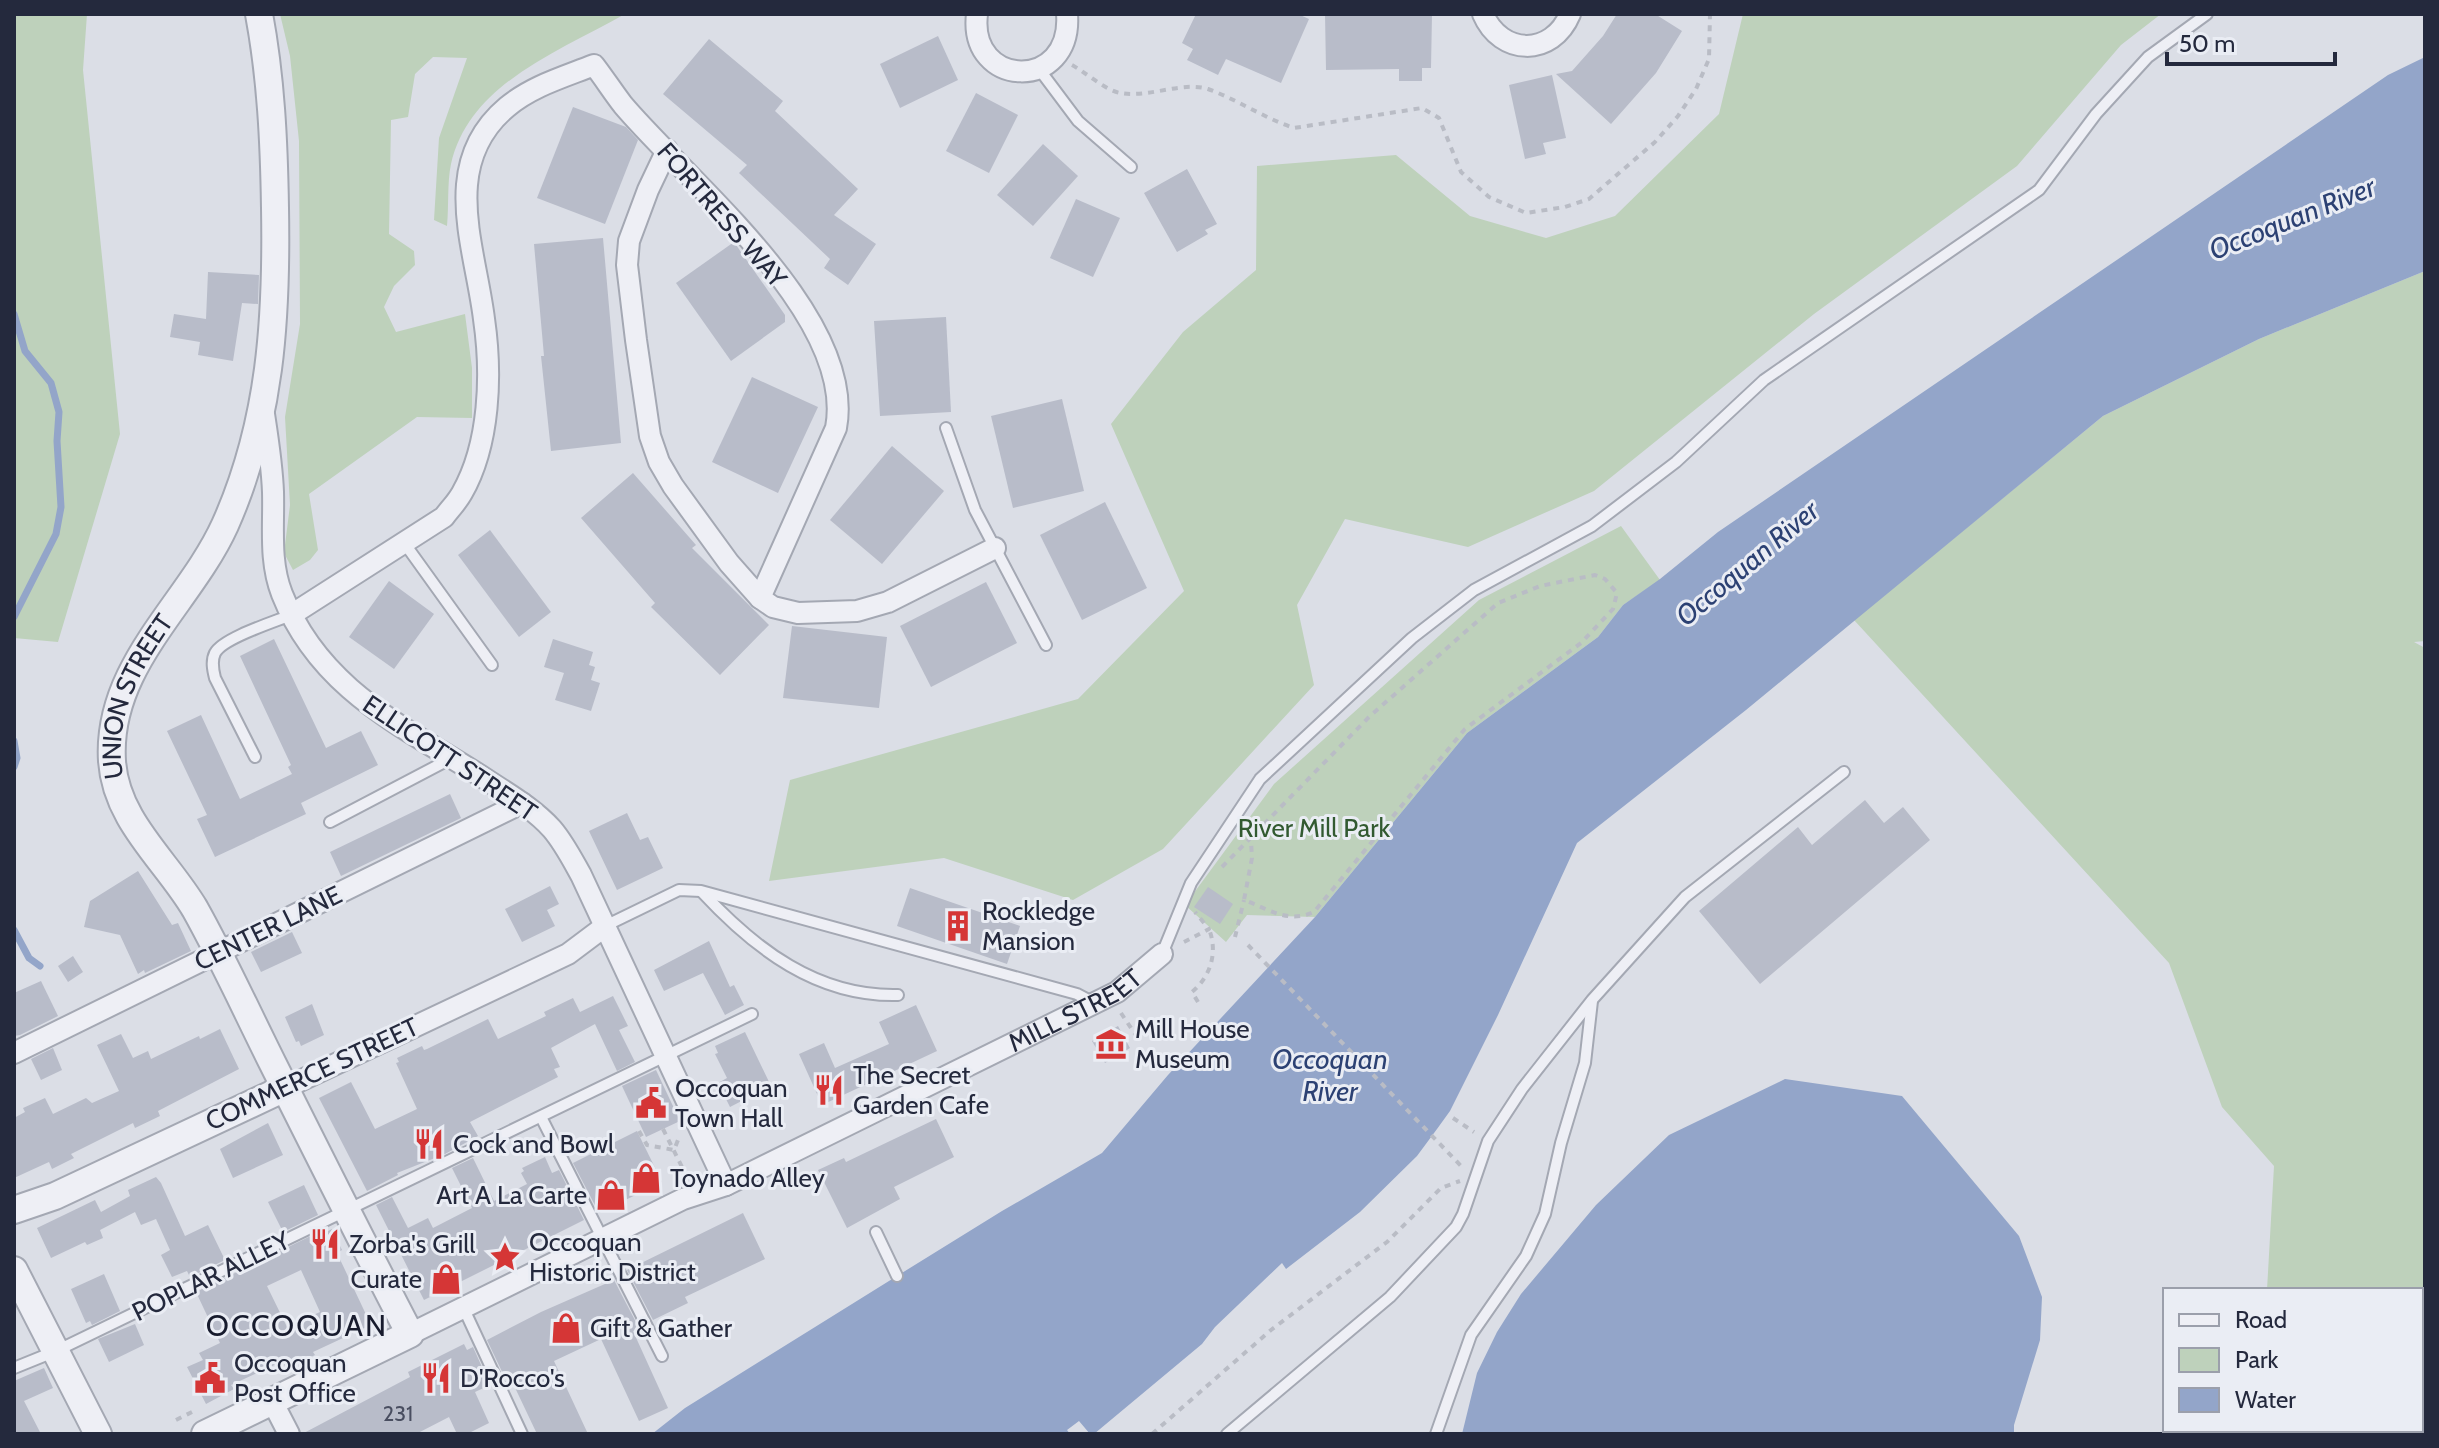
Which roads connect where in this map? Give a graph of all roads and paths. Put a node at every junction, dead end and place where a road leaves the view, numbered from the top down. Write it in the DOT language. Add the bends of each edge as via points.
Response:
graph roads {
  1 [pos="259,14"];
  2 [pos="977,14"];
  3 [pos="1067,14"];
  4 [pos="1483,14"];
  5 [pos="1570,14"];
  6 [pos="1710,14"];
  7 [pos="2207,14"];
  8 [pos="1047,64"];
  9 [pos="667,150"];
  10 [pos="1131,167"];
  11 [pos="263,410"];
  12 [pos="946,428"];
  13 [pos="405,544"];
  14 [pos="995,548"];
  15 [pos="760,598"];
  16 [pos="291,615"];
  17 [pos="1046,645"];
  18 [pos="492,665"];
  19 [pos="255,757"];
  20 [pos="452,758"];
  21 [pos="1844,772"];
  22 [pos="522,803"];
  23 [pos="330,822"];
  24 [pos="1251,841"];
  25 [pos="1218,871"];
  26 [pos="701,891"];
  27 [pos="1244,900"];
  28 [pos="1192,906"];
  29 [pos="604,927"];
  30 [pos="1209,929"];
  31 [pos="1235,937"];
  32 [pos="1248,945"];
  33 [pos="218,954"];
  34 [pos="1162,954"];
  35 [pos="898,995"];
  36 [pos="1102,999"];
  37 [pos="1592,1000"];
  38 [pos="1198,1002"];
  39 [pos="752,1014"];
  40 [pos="1137,1037"];
  41 [pos="14,1053"];
  42 [pos="666,1057"];
  43 [pos="285,1088"];
  44 [pos="541,1117"];
  45 [pos="1453,1118"];
  46 [pos="684,1125"];
  47 [pos="663,1129"];
  48 [pos="639,1131"];
  49 [pos="1488,1141"];
  50 [pos="674,1150"];
  51 [pos="684,1171"];
  52 [pos="1474,1179"];
  53 [pos="726,1185"];
  54 [pos="14,1210"];
  55 [pos="347,1211"];
  56 [pos="876,1232"];
  57 [pos="603,1239"];
  58 [pos="14,1270"];
  59 [pos="897,1276"];
  60 [pos="463,1307"];
  61 [pos="410,1334"];
  62 [pos="56,1351"];
  63 [pos="662,1356"];
  64 [pos="14,1368"];
  65 [pos="272,1401"];
  66 [pos="98,1434"];
  67 [pos="205,1434"];
  68 [pos="289,1434"];
  69 [pos="522,1434"];
  70 [pos="1152,1434"];
  71 [pos="1227,1434"];
  72 [pos="1436,1434"];
  1 -- 11 [label="street, UNION STREET" via="271,102 276,229 274,330"];
  2 -- 8 [label="street" via="978,42 996,65 1024,72"];
  3 -- 8 [label="street" via="1065,45"];
  4 -- 5 [label="street" via="1499,37 1528,47 1557,35"];
  6 -- 8 [label="path" via="1709,59 1696,89 1655,142 1589,199 1526,213 1489,197 1461,172 1439,118 1422,108 1294,128 1206,89 1186,86 1119,94 1073,66"];
  7 -- 34 [label="lane" via="2148,57 2096,114 2039,190 1764,380 1676,462 1592,526 1474,590 1412,638 1260,779 1191,883"];
  8 -- 10 [label="lane" via="1078,121"];
  9 -- 13 [label="street, FORTRESS WAY" via="594,65 527,92 484,132 466,176 465,200 485,321 486,397 480,444 474,467 444,517"];
  9 -- 15 [label="street" via="629,241 627,265 650,436 673,486"];
  9 -- 15 [label="street, FORTRESS WAY" via="770,261 825,353 838,395 836,428"];
  11 -- 16 [label="street, ELLICOTT STREET" via="271,456 273,554"];
  11 -- 33 [label="street, UNION STREET" via="224,526 132,670 113,729 115,782 127,814 194,907"];
  12 -- 14 [label="lane" via="975,510"];
  13 -- 16 [label="street"];
  13 -- 18 [label="lane"];
  14 -- 15 [label="street" via="888,602 857,611 791,612"];
  14 -- 17 [label="lane"];
  16 -- 19 [label="lane" via="223,644 214,654 215,678"];
  16 -- 20 [label="street, ELLICOTT STREET" via="334,676 360,699"];
  20 -- 22 [label="street, ELLICOTT STREET"];
  20 -- 23 [label="lane"];
  21 -- 37 [label="lane" via="1685,897"];
  22 -- 29 [label="street, ELLICOTT STREET" via="566,848"];
  22 -- 33 [label="street, CENTER LANE"];
  24 -- 25 [label="path"];
  24 -- 27 [label="path"];
  24 -- 27 [label="path" via="1369,717 1498,603 1540,586 1595,575 1617,593 1613,609 1581,643 1465,729 1314,912 1285,917"];
  26 -- 29 [label="lane" via="679,890"];
  26 -- 35 [label="lane" via="731,923 797,971 842,990"];
  26 -- 36 [label="lane"];
  27 -- 31 [label="path"];
  28 -- 30 [label="path"];
  29 -- 42 [label="street, ELLICOTT STREET"];
  29 -- 43 [label="street, COMMERCE STREET" via="568,954"];
  30 -- 34 [label="path"];
  30 -- 38 [label="path" via="1213,956 1208,973 1192,992"];
  32 -- 52 [label="path"];
  33 -- 41 [label="street, CENTER LANE"];
  33 -- 43 [label="street, UNION STREET"];
  34 -- 36 [label="street, MILL STREET"];
  36 -- 40 [label="path"];
  36 -- 53 [label="street, MILL STREET"];
  37 -- 49 [label="lane"];
  37 -- 72 [label="lane" via="1585,1063 1545,1214 1526,1256 1471,1335"];
  39 -- 42 [label="lane, POPLAR ALLEY"];
  42 -- 44 [label="lane, POPLAR ALLEY"];
  42 -- 53 [label="street, ELLICOTT STREET"];
  43 -- 54 [label="street, COMMERCE STREET" via="55,1196"];
  43 -- 55 [label="street, UNION STREET"];
  44 -- 55 [label="lane, POPLAR ALLEY"];
  44 -- 57 [label="lane"];
  45 -- 49 [label="path"];
  46 -- 50 [label="path"];
  47 -- 50 [label="path"];
  48 -- 50 [label="path" via="647,1145"];
  49 -- 52 [label="lane"];
  50 -- 51 [label="path"];
  52 -- 70 [label="path" via="1441,1188 1387,1242 1271,1330"];
  52 -- 71 [label="lane" via="1456,1227 1390,1297"];
  53 -- 57 [label="street, MILL STREET" via="695,1194"];
  55 -- 61 [label="street, UNION STREET"];
  55 -- 62 [label="lane, POPLAR ALLEY"];
  56 -- 59 [label="lane"];
  57 -- 60 [label="street, MILL STREET"];
  57 -- 63 [label="lane"];
  58 -- 62 [label="street"];
  60 -- 61 [label="street, MILL STREET"];
  60 -- 69 [label="lane"];
  61 -- 65 [label="street, MILL STREET"];
  62 -- 64 [label="lane, POPLAR ALLEY"];
  62 -- 66 [label="street"];
  65 -- 67 [label="street, MILL STREET"];
  65 -- 68 [label="street"];
}
